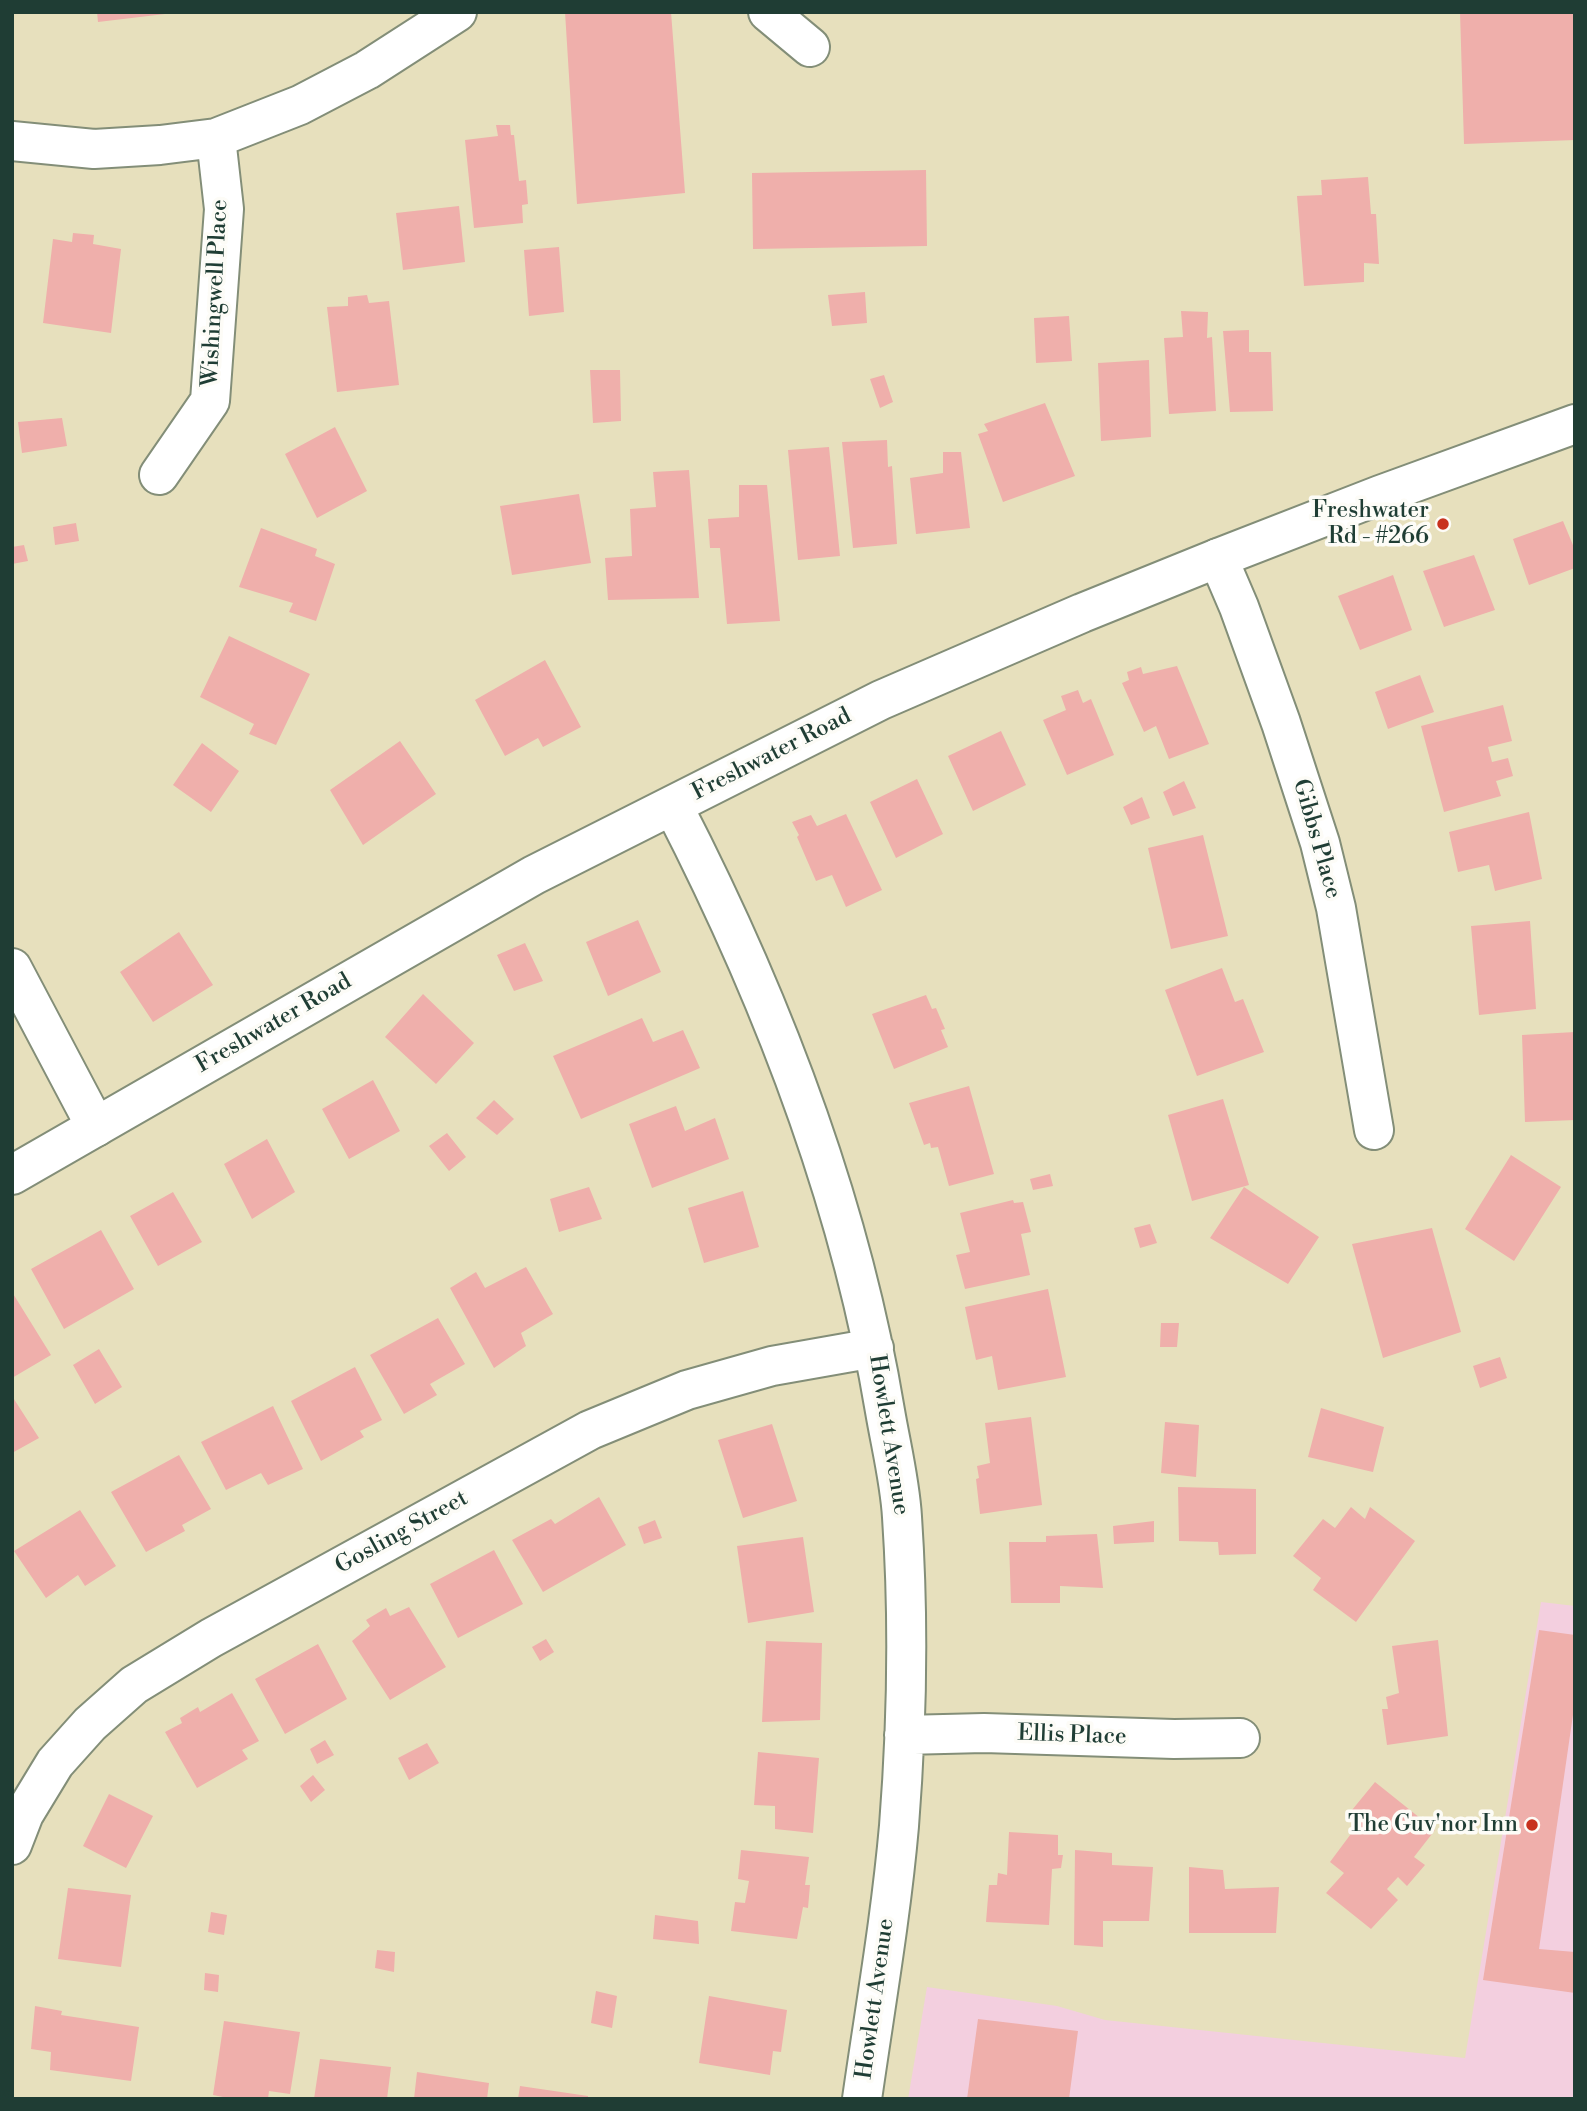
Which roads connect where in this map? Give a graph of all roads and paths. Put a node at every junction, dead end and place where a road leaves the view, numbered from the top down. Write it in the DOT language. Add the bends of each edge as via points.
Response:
graph roads {
  1 [pos="457,12"];
  2 [pos="768,12"];
  3 [pos="810,47"];
  4 [pos="216,138"];
  5 [pos="12,141"];
  6 [pos="1575,424"];
  7 [pos="159,475"];
  8 [pos="1218,558"];
  9 [pos="673,806"];
  10 [pos="12,968"];
  11 [pos="96,1127"];
  12 [pos="1374,1130"];
  13 [pos="12,1175"];
  14 [pos="874,1348"];
  15 [pos="904,1735"];
  16 [pos="1240,1738"];
  17 [pos="12,1845"];
  18 [pos="862,2099"];
  1 -- 4 [label="street" via="344,82"];
  2 -- 3 [label="street"];
  4 -- 5 [label="street" via="94,149"];
  4 -- 7 [label="street, Wishingwell Place" via="224,209 210,401"];
  6 -- 8 [label="street, Freshwater Road"];
  8 -- 9 [label="street, Freshwater Road" via="881,700"];
  8 -- 12 [label="street, Gibbs Place" via="1272,698 1320,843 1336,908"];
  9 -- 11 [label="street, Freshwater Road" via="534,875"];
  9 -- 14 [label="street, Howlett Avenue" via="731,922 791,1073 840,1214"];
  10 -- 11 [label="street"];
  11 -- 13 [label="street, Freshwater Road"];
  14 -- 15 [label="street, Howlett Avenue" via="902,1514"];
  14 -- 17 [label="street, Gosling Street" via="772,1366 687,1390 590,1430 211,1638 134,1685 90,1724 55,1763 24,1814"];
  15 -- 16 [label="street, Ellis Place"];
  15 -- 18 [label="street, Howlett Avenue" via="890,1907"];
}
